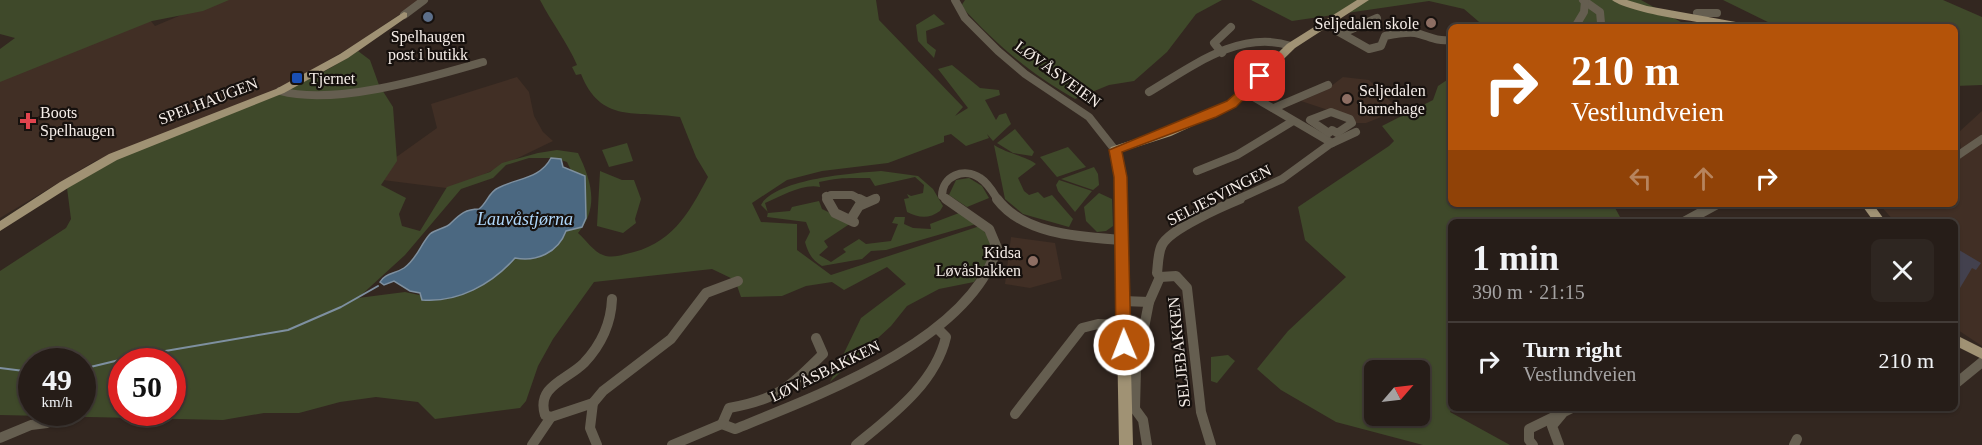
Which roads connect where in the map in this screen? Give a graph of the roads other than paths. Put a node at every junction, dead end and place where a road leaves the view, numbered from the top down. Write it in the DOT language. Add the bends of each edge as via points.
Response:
graph roads {
  1 [pos="424,0"];
  2 [pos="1364,0"];
  3 [pos="1617,0"];
  4 [pos="1584,1"];
  5 [pos="958,2"];
  6 [pos="1717,13"];
  7 [pos="404,15"];
  8 [pos="1377,18"];
  9 [pos="1699,19"];
  10 [pos="1601,23"];
  11 [pos="1324,24"];
  12 [pos="1577,24"];
  13 [pos="1729,24"];
  14 [pos="1231,27"];
  15 [pos="1337,31"];
  16 [pos="1448,40"];
  17 [pos="1291,46"];
  18 [pos="1222,53"];
  19 [pos="483,62"];
  20 [pos="1328,85"];
  21 [pos="280,91"];
  22 [pos="1149,92"];
  23 [pos="1245,92"];
  24 [pos="1274,108"];
  25 [pos="1293,121"];
  26 [pos="1356,132"];
  27 [pos="1982,139"];
  28 [pos="1332,143"];
  29 [pos="1115,150"];
  30 [pos="1958,155"];
  31 [pos="1197,171"];
  32 [pos="876,198"];
  33 [pos="865,202"];
  34 [pos="1712,207"];
  35 [pos="1690,219"];
  36 [pos="0,227"];
  37 [pos="1122,240"];
  38 [pos="1160,277"];
  39 [pos="738,281"];
  40 [pos="612,299"];
  41 [pos="1123,301"];
  42 [pos="1149,302"];
  43 [pos="1123,325"];
  44 [pos="938,329"];
  45 [pos="816,338"];
  46 [pos="1958,341"];
  47 [pos="1982,354"];
  48 [pos="1982,362"];
  49 [pos="1958,382"];
  50 [pos="593,403"];
  51 [pos="1567,411"];
  52 [pos="1015,414"];
  53 [pos="551,417"];
  54 [pos="722,424"];
  55 [pos="29,426"];
  56 [pos="0,438"];
  57 [pos="532,445"];
  58 [pos="597,445"];
  59 [pos="672,445"];
  60 [pos="856,445"];
  61 [pos="1126,445"];
  62 [pos="1147,445"];
  63 [pos="1211,445"];
  64 [pos="1533,445"];
  65 [pos="1559,445"];
  1 -- 7 [label="street, SPELHAUGEN"];
  2 -- 11 [label="main road"];
  3 -- 9 [label="main road"];
  4 -- 10 [label="street" via="1600,12"];
  4 -- 12 [label="street" via="1584,12"];
  5 -- 29 [label="street, LØVÅSVEIEN" via="969,22 1006,59 1094,119"];
  6 -- 9 [label="street" via="1697,13"];
  7 -- 21 [label="main road, SPELHAUGEN" via="344,56"];
  8 -- 15 [label="street" via="1348,31"];
  9 -- 13 [label="main road"];
  11 -- 15 [label="street"];
  11 -- 17 [label="main road"];
  14 -- 18 [label="street" via="1214,43"];
  15 -- 16 [label="street" via="1369,49 1381,46 1385,36 1400,33"];
  17 -- 18 [label="street" via="1264,39"];
  17 -- 23 [label="main road"];
  18 -- 22 [label="street"];
  19 -- 21 [label="street" via="397,84 300,96"];
  20 -- 24 [label="street"];
  21 -- 36 [label="main road, SPELHAUGEN" via="113,157"];
  23 -- 24 [label="street"];
  23 -- 29 [label="main road" via="1232,104 1211,114"];
  24 -- 25 [label="street"];
  25 -- 28 [label="street"];
  25 -- 31 [label="street, SELJESVINGEN" via="1237,155"];
  26 -- 28 [label="street, SELJESVINGEN"];
  27 -- 30 [label="street"];
  28 -- 38 [label="street, SELJESVINGEN" via="1282,179 1206,214 1169,237 1162,244 1157,273"];
  29 -- 37 [label="main road, LØVÅSVEIEN"];
  32 -- 33 [label="street"];
  33 -- 33 [label="street" via="852,195 828,196 835,213 853,220 856,208"];
  34 -- 35 [label="street"];
  37 -- 41 [label="main road, LØVÅSVEIEN"];
  37 -- 44 [label="street, LØVÅSBAKKEN" via="1032,223 1006,209 980,177 963,173 951,177 942,187 942,196 989,229 997,248 989,271"];
  38 -- 42 [label="street, SELJESVINGEN"];
  38 -- 63 [label="street, SELJEBAKKEN" via="1174,275 1187,288 1201,412"];
  39 -- 50 [label="street" via="706,293 670,339"];
  40 -- 53 [label="street" via="609,325 590,357 548,389 543,410"];
  41 -- 42 [label="street"];
  41 -- 43 [label="main road, LØVÅSVEIEN"];
  42 -- 62 [label="street" via="1136,369 1136,409 1143,420"];
  43 -- 52 [label="street" via="1082,328"];
  43 -- 61 [label="main road, LØVÅSVEIEN"];
  44 -- 54 [label="street, LØVÅSBAKKEN" via="918,343 773,416 735,429"];
  44 -- 60 [label="street" via="946,337 937,363 895,411"];
  45 -- 54 [label="street, LØVÅSBAKKEN" via="823,354 793,385 756,403 729,408"];
  46 -- 47 [label="main road"];
  48 -- 49 [label="street"];
  50 -- 53 [label="street"];
  50 -- 58 [label="street" via="590,428"];
  51 -- 64 [label="street" via="1529,429"];
  51 -- 65 [label="street" via="1552,426"];
  53 -- 57 [label="street"];
  54 -- 59 [label="street, LØVÅSBAKKEN"];
  55 -- 56 [label="street"];
}
